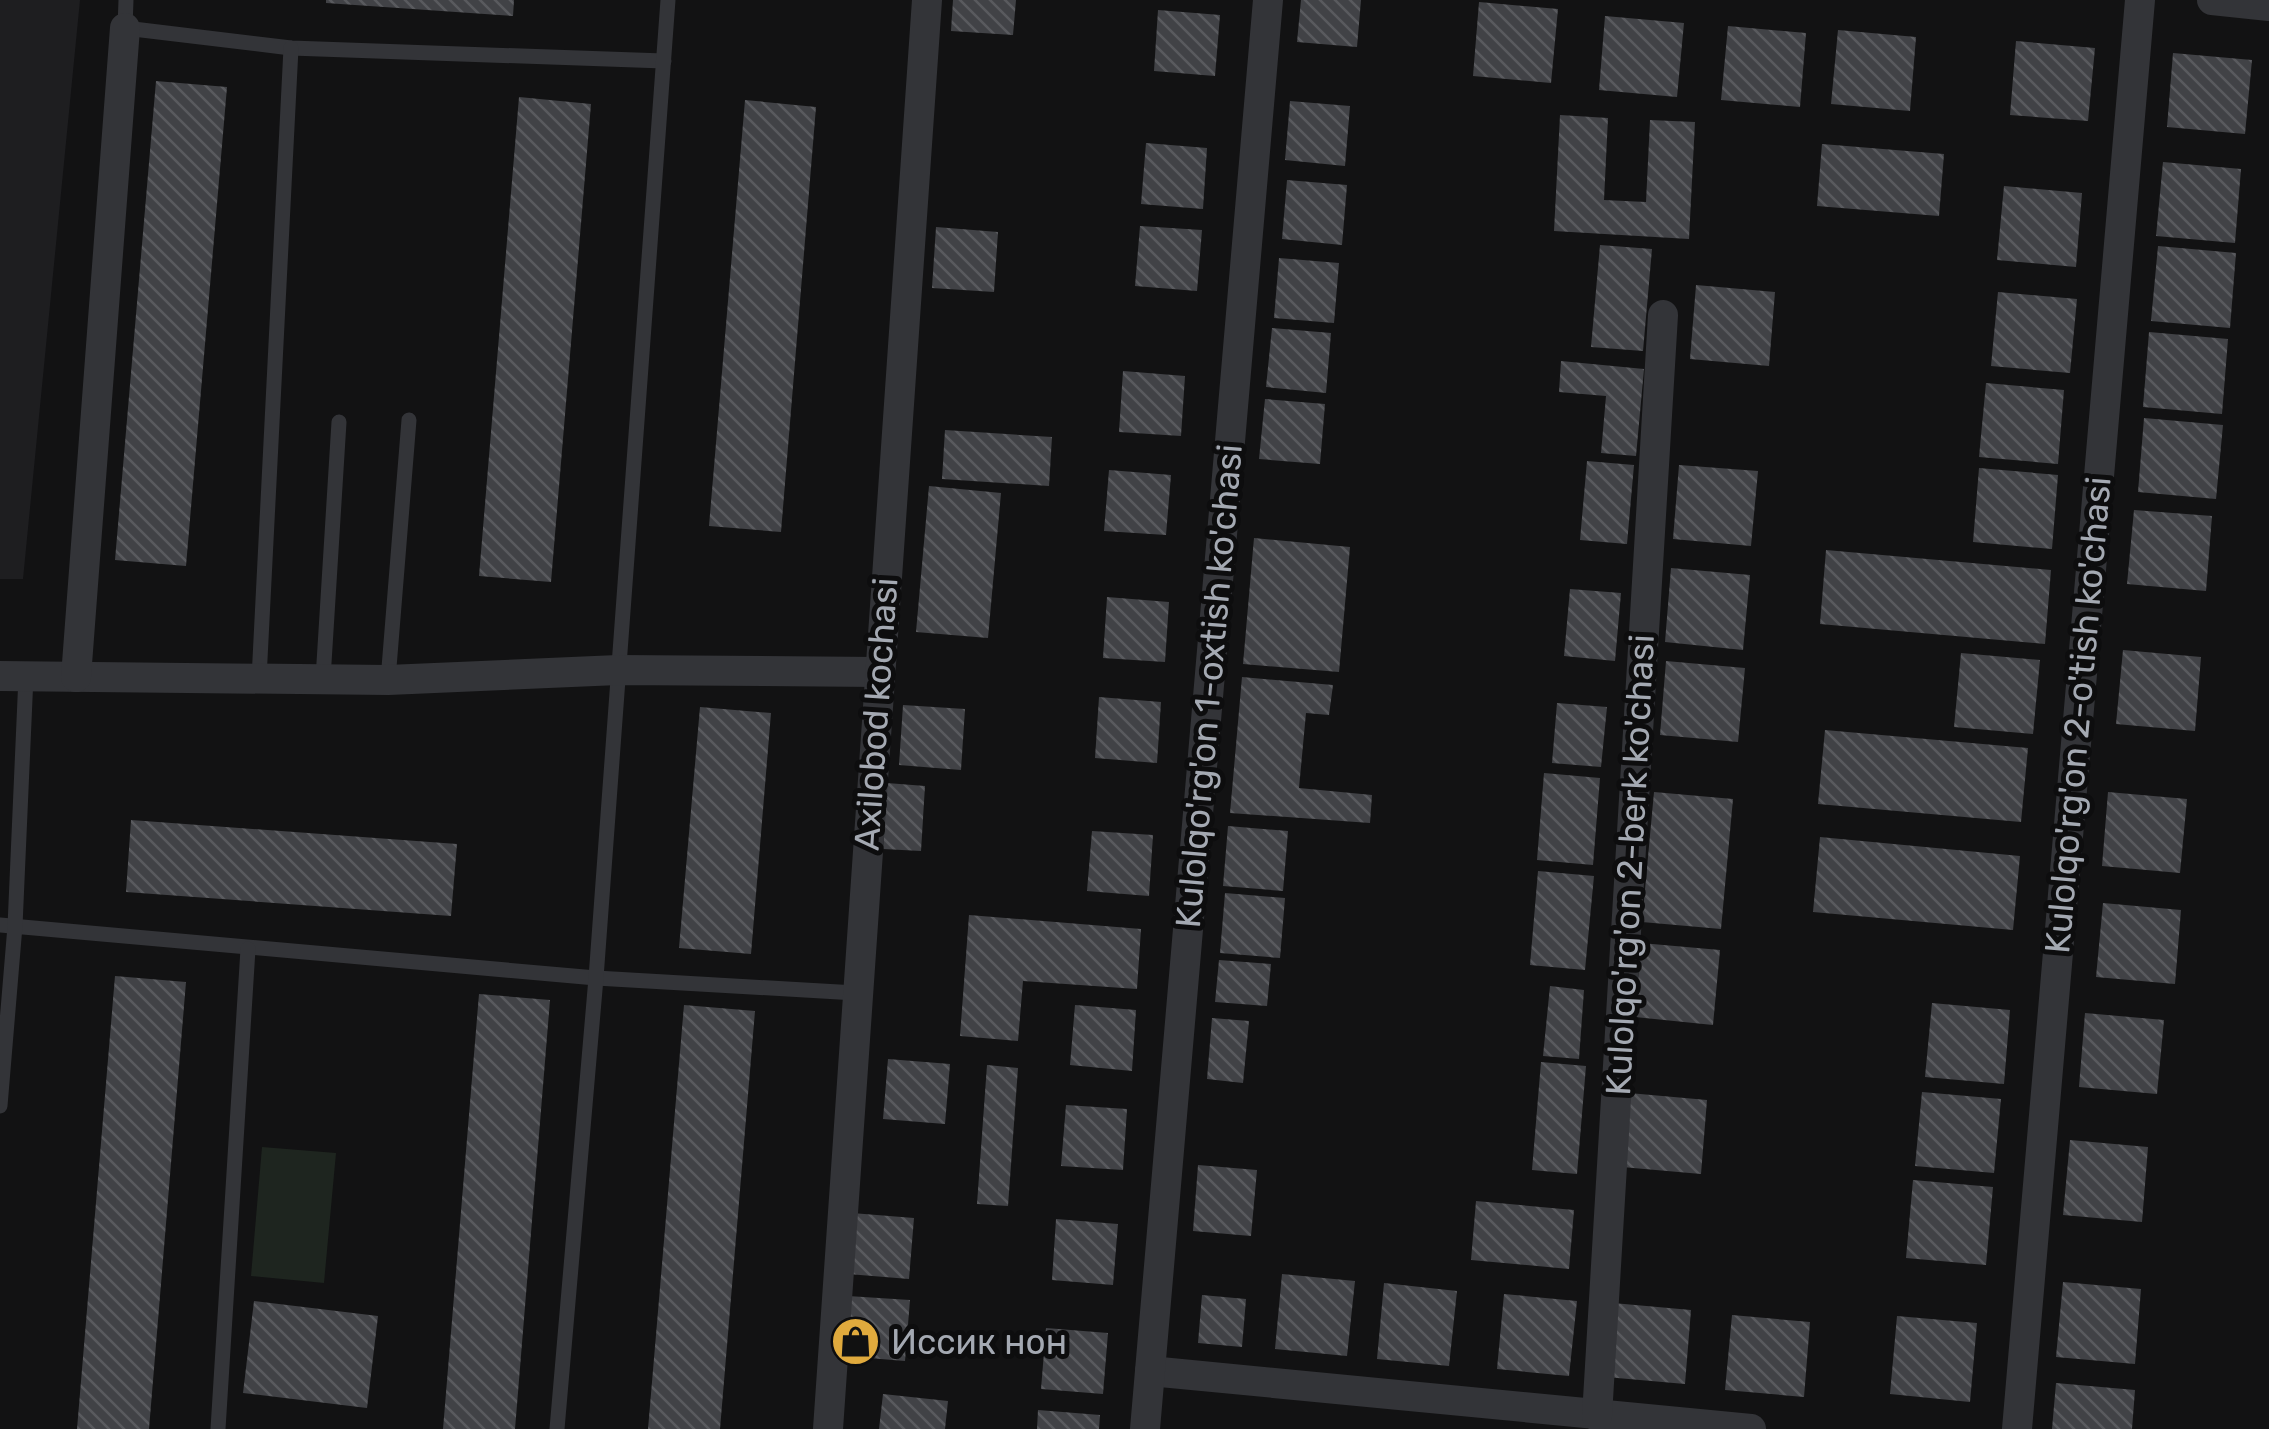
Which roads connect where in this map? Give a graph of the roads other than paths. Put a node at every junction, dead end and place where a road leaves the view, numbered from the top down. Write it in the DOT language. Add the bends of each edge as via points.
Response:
graph roads {
  1 [pos="668,0"];
  2 [pos="927,0"];
  3 [pos="1268,0"];
  4 [pos="2140,0"];
  5 [pos="2212,0"];
  6 [pos="2269,6"];
  7 [pos="126,14"];
  8 [pos="291,48"];
  9 [pos="664,61"];
  10 [pos="1663,315"];
  11 [pos="409,420"];
  12 [pos="338,422"];
  13 [pos="618,670"];
  14 [pos="878,672"];
  15 [pos="13,676"];
  16 [pos="76,676"];
  17 [pos="259,678"];
  18 [pos="323,679"];
  19 [pos="388,680"];
  20 [pos="7,925"];
  21 [pos="248,949"];
  22 [pos="596,978"];
  23 [pos="856,993"];
  24 [pos="0,1106"];
  25 [pos="1150,1371"];
  26 [pos="1597,1416"];
  27 [pos="218,1429"];
  28 [pos="556,1429"];
  29 [pos="828,1429"];
  30 [pos="1144,1429"];
  31 [pos="1752,1429"];
  32 [pos="2016,1429"];
  1 -- 9 [label="lane"];
  2 -- 14 [label="street, Axilobod kochasi"];
  3 -- 25 [label="street, Kulolqo'rg'on 1-oxtish ko'chasi"];
  4 -- 32 [label="street, Kulolqo'rg'on 2-o'tish ko'chasi"];
  5 -- 6 [label="street"];
  7 -- 8 [label="lane"];
  7 -- 16 [label="street"];
  8 -- 9 [label="lane"];
  8 -- 17 [label="lane"];
  9 -- 13 [label="lane"];
  10 -- 26 [label="street, Kulolqo'rg'on 2-berk ko'chasi"];
  11 -- 19 [label="lane"];
  12 -- 18 [label="lane"];
  13 -- 14 [label="street"];
  13 -- 19 [label="street"];
  13 -- 22 [label="lane"];
  14 -- 23 [label="street, Axilobod kochasi"];
  15 -- 16 [label="street"];
  15 -- 20 [label="lane"];
  16 -- 17 [label="street"];
  17 -- 18 [label="street"];
  18 -- 19 [label="street"];
  20 -- 21 [label="lane"];
  20 -- 24 [label="lane"];
  21 -- 22 [label="lane"];
  21 -- 27 [label="lane"];
  22 -- 23 [label="lane"];
  22 -- 28 [label="lane"];
  23 -- 29 [label="street, Axilobod kochasi"];
  25 -- 26 [label="street"];
  25 -- 30 [label="street, Kulolqo'rg'on 1-oxtish ko'chasi"];
  26 -- 31 [label="street"];
}
